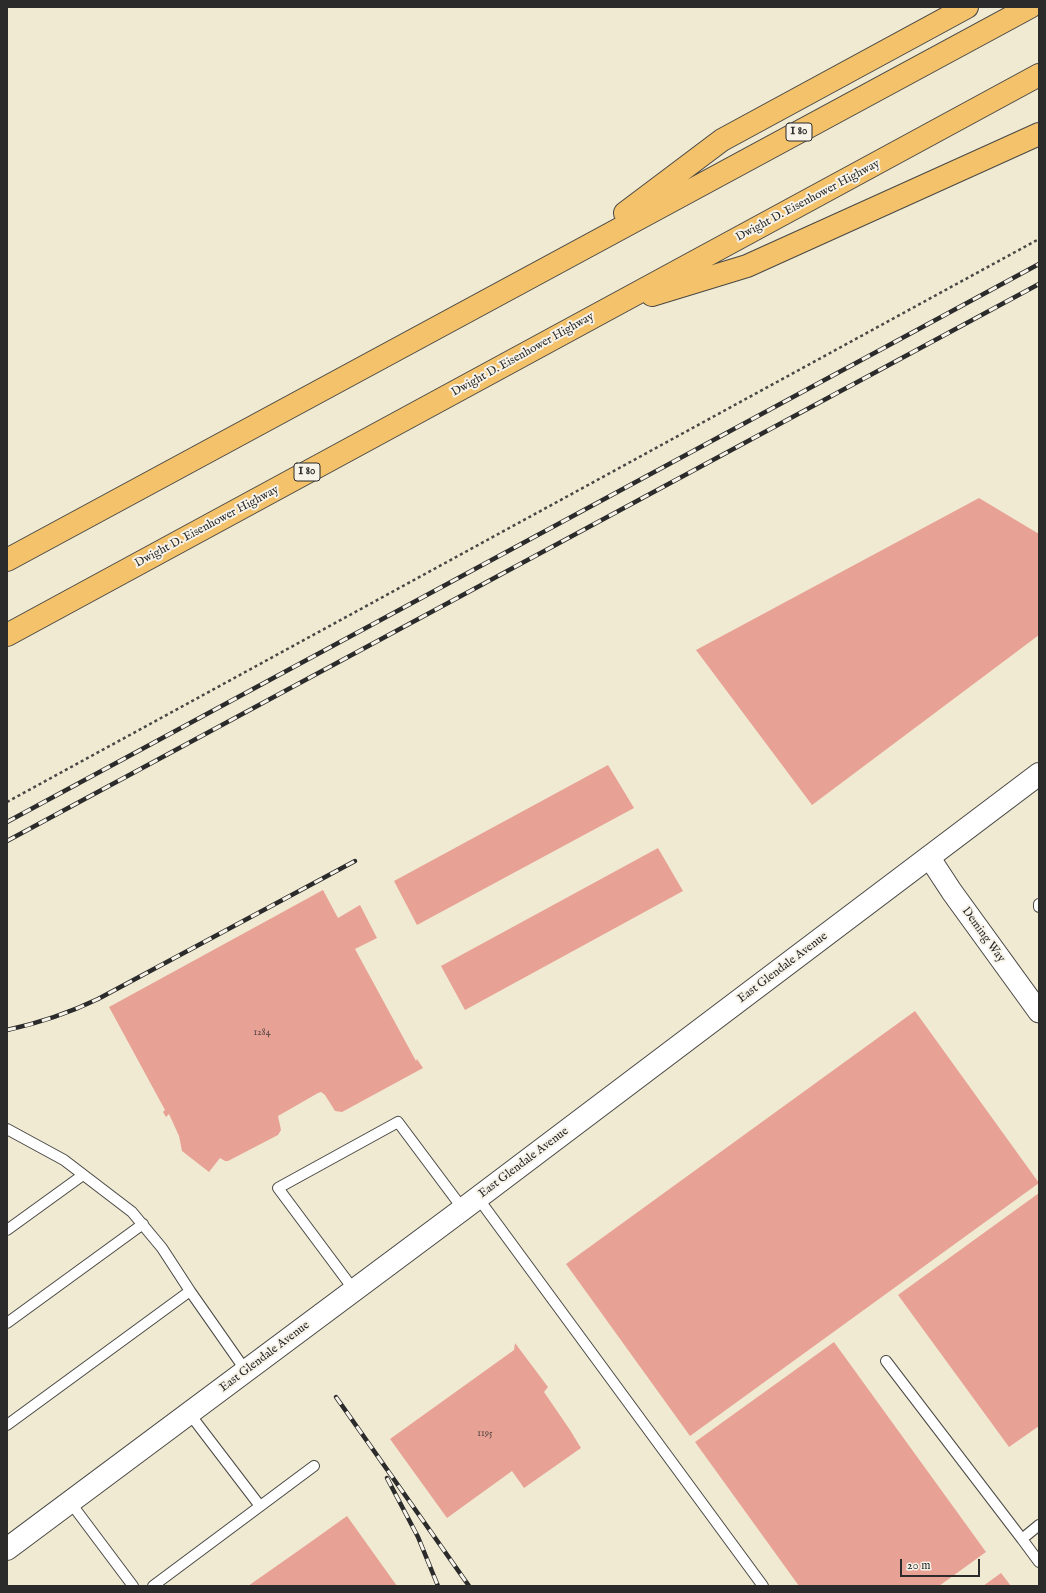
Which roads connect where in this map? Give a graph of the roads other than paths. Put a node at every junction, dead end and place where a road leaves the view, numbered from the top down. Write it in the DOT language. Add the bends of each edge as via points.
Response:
graph roads {
  1 [pos="967,7"];
  2 [pos="1030,7"];
  3 [pos="1039,75"];
  4 [pos="1039,134"];
  5 [pos="568,257"];
  6 [pos="607,309"];
  7 [pos="7,560"];
  8 [pos="7,635"];
  9 [pos="1039,774"];
  10 [pos="929,857"];
  11 [pos="1039,1012"];
  12 [pos="8,1131"];
  13 [pos="83,1175"];
  14 [pos="470,1204"];
  15 [pos="143,1224"];
  16 [pos="7,1230"];
  17 [pos="354,1290"];
  18 [pos="190,1291"];
  19 [pos="7,1323"];
  20 [pos="886,1361"];
  21 [pos="246,1371"];
  22 [pos="189,1413"];
  23 [pos="7,1425"];
  24 [pos="314,1466"];
  25 [pos="70,1502"];
  26 [pos="260,1506"];
  27 [pos="1039,1525"];
  28 [pos="1022,1539"];
  29 [pos="8,1546"];
  30 [pos="1039,1562"];
  31 [pos="133,1586"];
  32 [pos="153,1586"];
  33 [pos="763,1586"];
  1 -- 5 [label="highway" via="722,140"];
  2 -- 5 [label="highway, I 80"];
  3 -- 6 [label="highway, Dwight D. Eisenhower Highway / I 80"];
  4 -- 6 [label="highway" via="747,266"];
  5 -- 7 [label="highway, I 80"];
  6 -- 8 [label="highway, Dwight D. Eisenhower Highway / I 80"];
  9 -- 10 [label="street, East Glendale Avenue"];
  10 -- 11 [label="street, Deming Way"];
  10 -- 14 [label="street, East Glendale Avenue"];
  12 -- 13 [label="lane" via="64,1160"];
  13 -- 15 [label="lane" via="132,1212"];
  13 -- 16 [label="lane"];
  14 -- 17 [label="street, East Glendale Avenue"];
  14 -- 17 [label="lane" via="398,1122 278,1188"];
  14 -- 33 [label="lane"];
  15 -- 18 [label="lane"];
  15 -- 19 [label="lane"];
  17 -- 21 [label="street, East Glendale Avenue"];
  18 -- 21 [label="lane"];
  18 -- 23 [label="lane"];
  20 -- 28 [label="lane"];
  21 -- 22 [label="street, East Glendale Avenue"];
  22 -- 25 [label="street, East Glendale Avenue"];
  22 -- 26 [label="lane"];
  24 -- 26 [label="lane"];
  25 -- 29 [label="street, East Glendale Avenue"];
  25 -- 31 [label="lane"];
  26 -- 32 [label="lane"];
  27 -- 28 [label="lane"];
  28 -- 30 [label="lane"];
}
